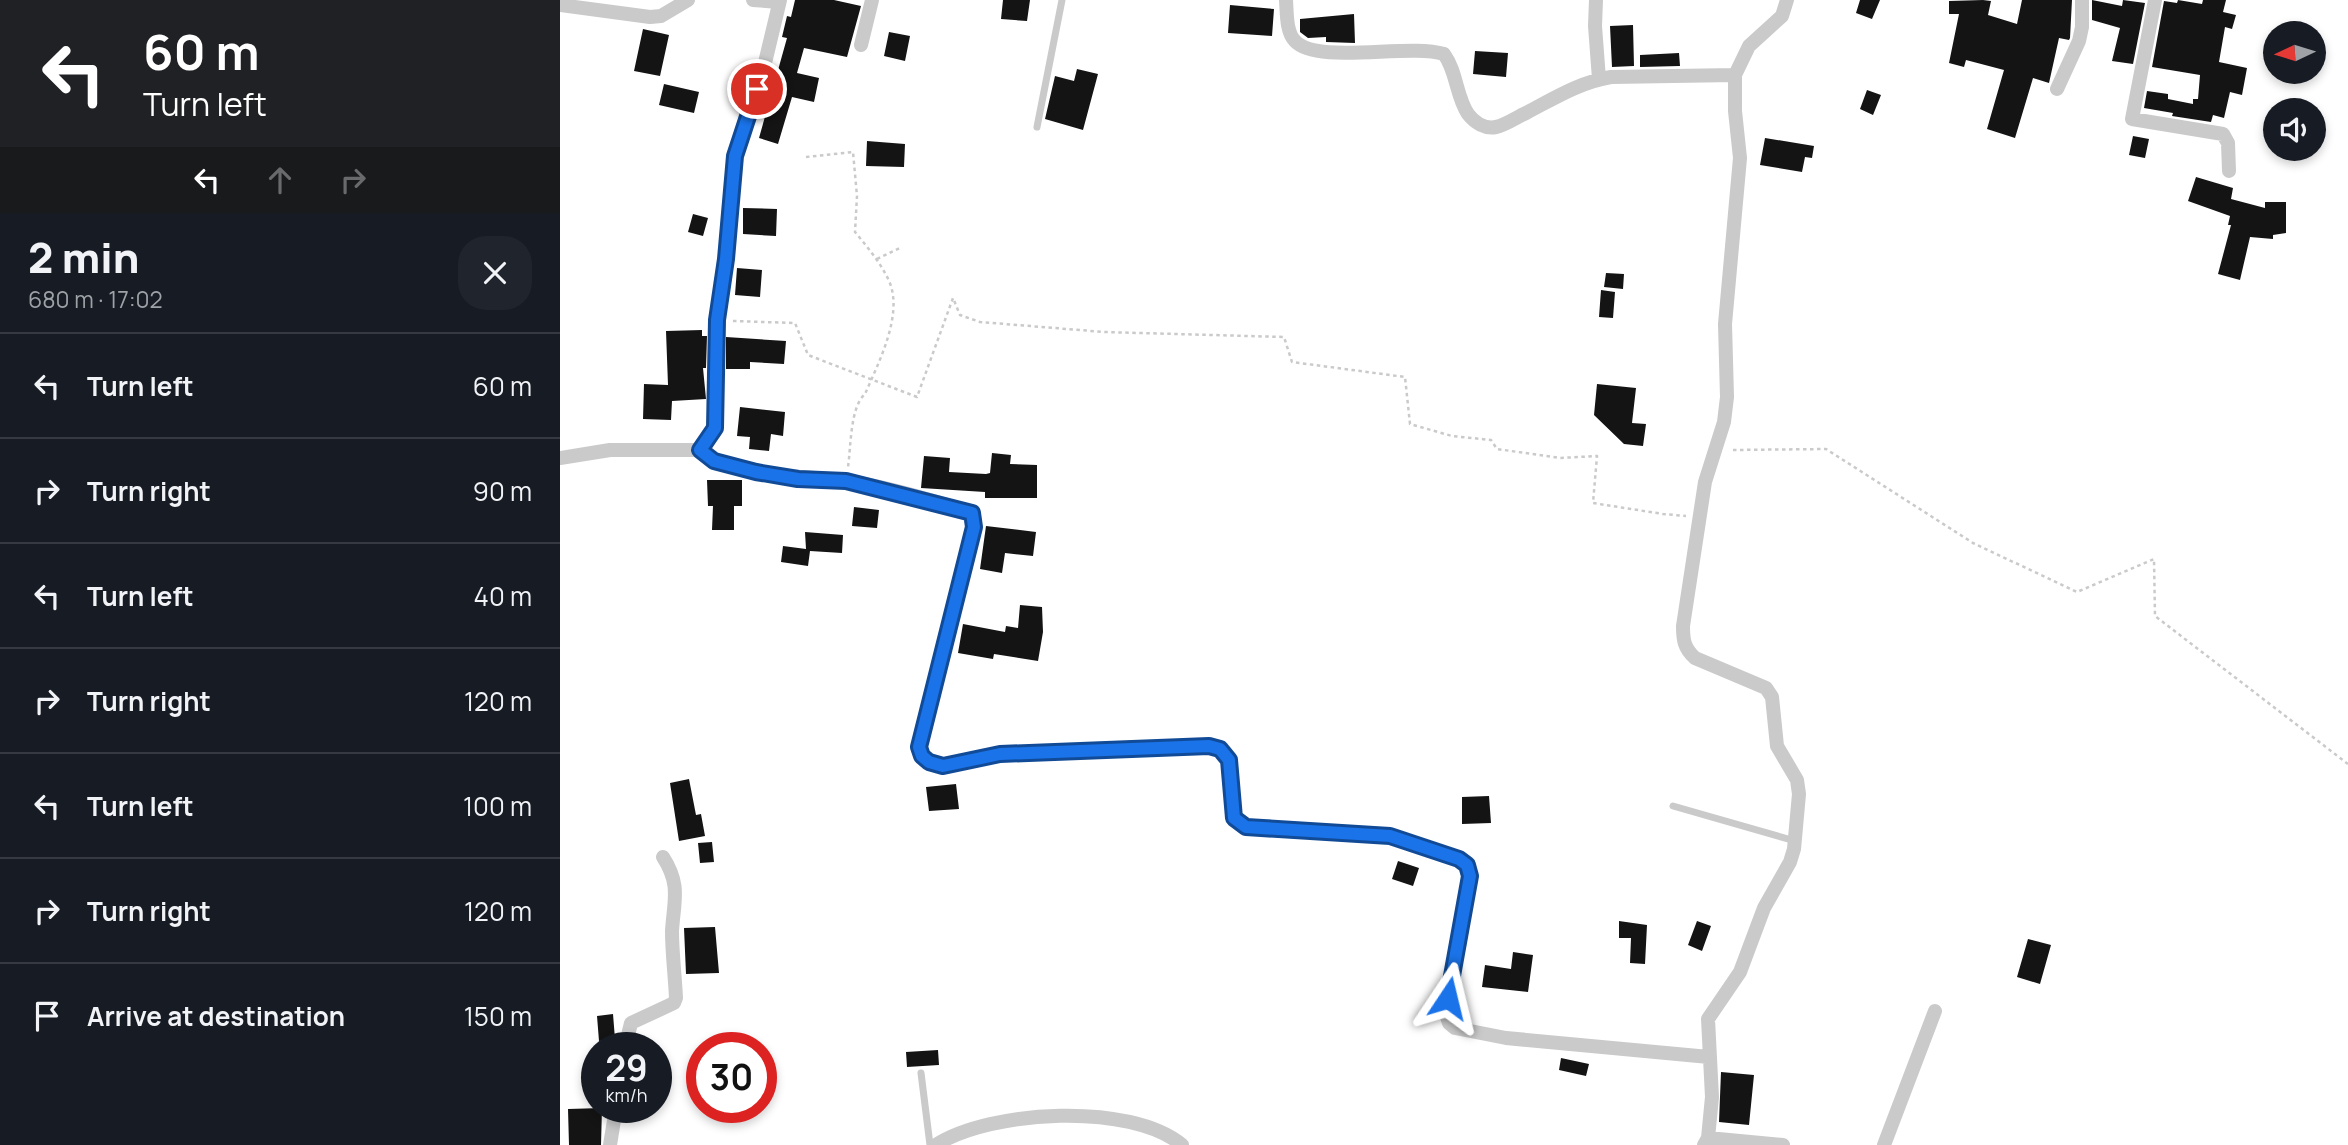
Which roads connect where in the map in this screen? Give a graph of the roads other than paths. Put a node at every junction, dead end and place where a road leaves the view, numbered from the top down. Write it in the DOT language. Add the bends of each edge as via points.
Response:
graph roads {
  1 [pos="688,0"];
  2 [pos="753,0"];
  3 [pos="872,0"];
  4 [pos="1062,0"];
  5 [pos="1286,0"];
  6 [pos="1596,0"];
  7 [pos="1787,0"];
  8 [pos="2082,0"];
  9 [pos="2155,0"];
  10 [pos="779,1"];
  11 [pos="560,5"];
  12 [pos="861,45"];
  13 [pos="1735,75"];
  14 [pos="1599,79"];
  15 [pos="2057,89"];
  16 [pos="1037,127"];
  17 [pos="2229,171"];
  18 [pos="700,450"];
  19 [pos="560,458"];
  20 [pos="1673,806"];
  21 [pos="1795,841"];
  22 [pos="663,857"];
  23 [pos="1935,1011"];
  24 [pos="629,1032"];
  25 [pos="1709,1057"];
  26 [pos="921,1073"];
  27 [pos="614,1123"];
  28 [pos="1706,1141"];
  29 [pos="610,1145"];
  30 [pos="930,1145"];
  31 [pos="936,1145"];
  32 [pos="1182,1145"];
  33 [pos="1783,1145"];
  34 [pos="1884,1145"];
  1 -- 11 [label="street" via="661,16 650,17"];
  2 -- 10 [label="street"];
  3 -- 12 [label="street"];
  4 -- 16 [label="lane"];
  5 -- 14 [label="street" via="1293,40 1305,48 1335,53 1444,54 1465,108 1482,126 1499,126"];
  6 -- 14 [label="street"];
  7 -- 13 [label="street" via="1782,16 1749,46"];
  8 -- 15 [label="street" via="2079,41"];
  9 -- 17 [label="street" via="2132,119 2223,134"];
  10 -- 18 [label="street" via="764,67 735,156 717,320 715,428"];
  13 -- 14 [label="street"];
  13 -- 21 [label="street" via="1740,158 1725,324 1727,397 1700,516 1684,642 1695,658 1766,688 1772,697 1777,746 1797,780"];
  18 -- 19 [label="street" via="610,450"];
  18 -- 25 [label="street" via="714,461 756,472 846,481 972,513 974,527 919,747 929,762 943,766 1000,754 1220,749 1229,760 1234,818 1246,827 1390,836 1467,865 1470,876 1446,1014 1454,1028 1506,1038"];
  20 -- 21 [label="lane"];
  21 -- 25 [label="street" via="1790,862 1763,908 1740,972 1708,1019"];
  22 -- 24 [label="street" via="676,883 672,932 675,1001 631,1023"];
  23 -- 34 [label="street"];
  25 -- 28 [label="street" via="1712,1097"];
  26 -- 30 [label="lane"];
  27 -- 29 [label="street"];
  28 -- 33 [label="street"];
  31 -- 32 [label="street" via="948,1137 995,1125 1083,1115 1147,1126"];
}
